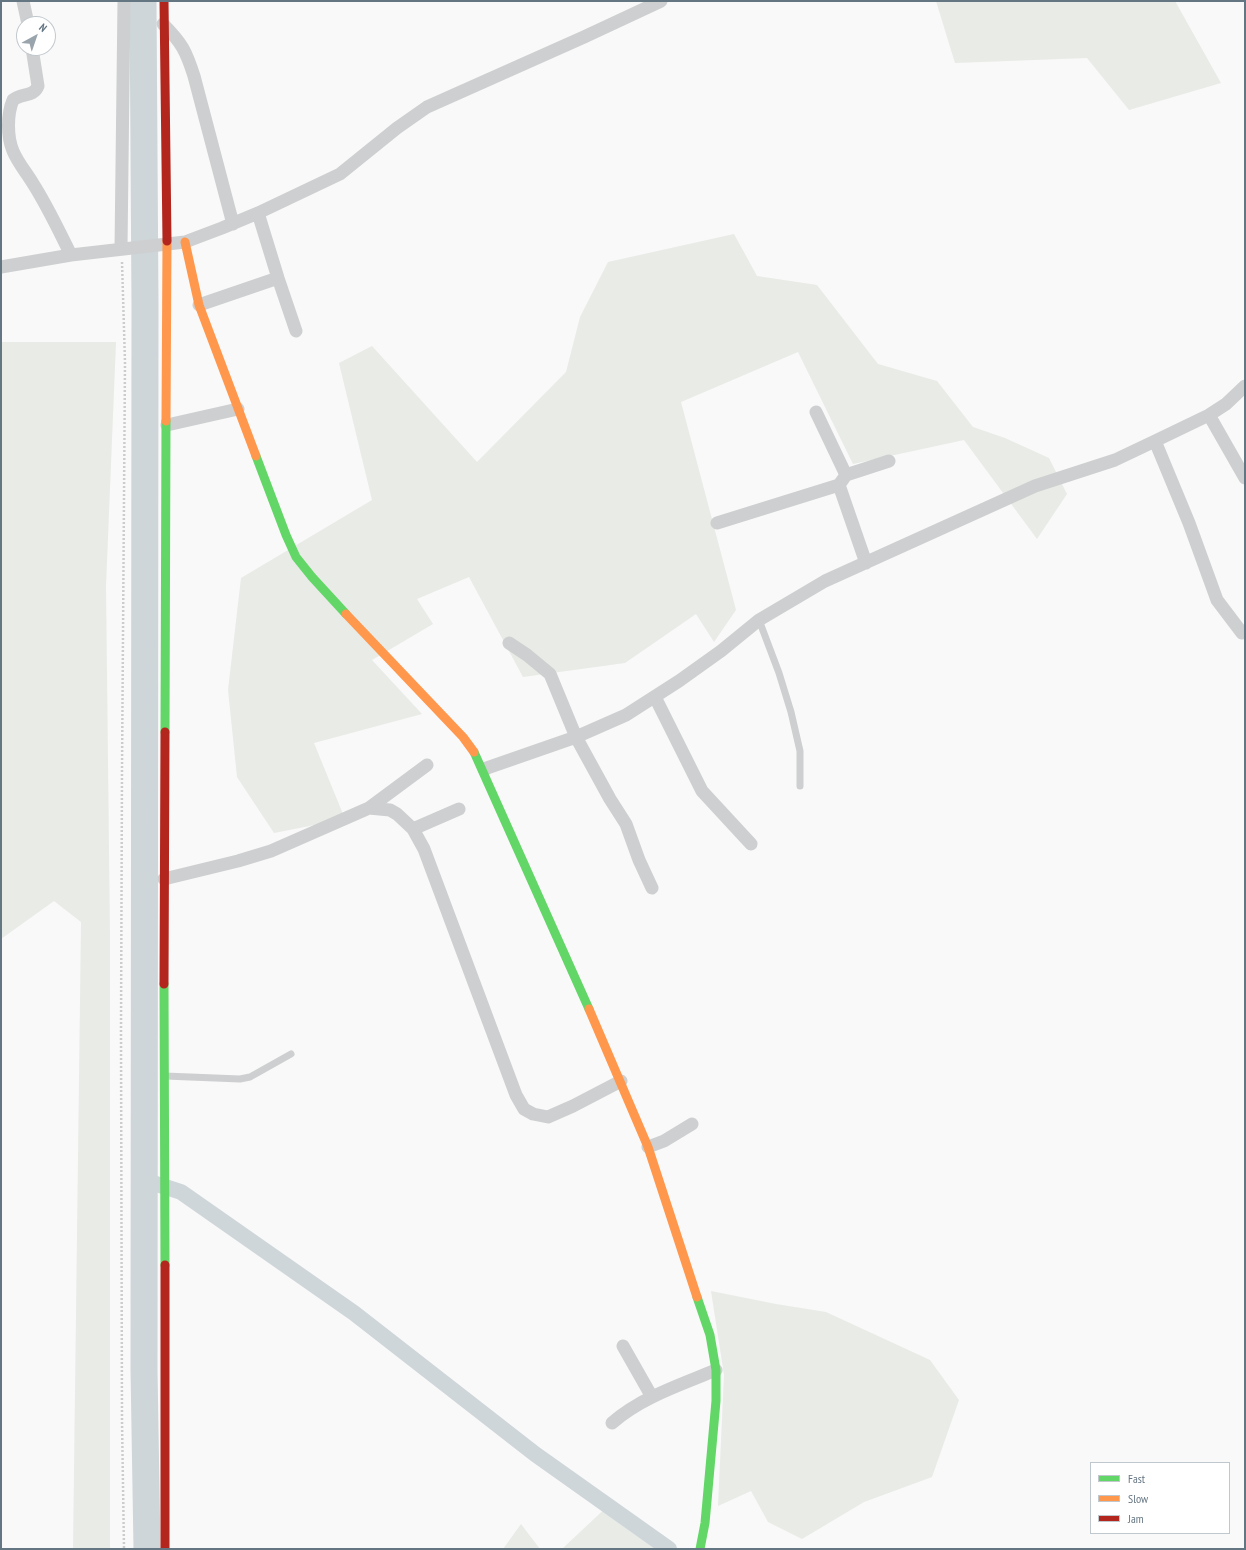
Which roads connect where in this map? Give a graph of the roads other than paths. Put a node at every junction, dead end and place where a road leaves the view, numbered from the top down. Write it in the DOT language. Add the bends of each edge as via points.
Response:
graph roads {
  1 [pos="23,1"];
  2 [pos="124,1"];
  3 [pos="164,1"];
  4 [pos="661,1"];
  5 [pos="26,16"];
  6 [pos="163,24"];
  7 [pos="33,56"];
  8 [pos="5,118"];
  9 [pos="258,213"];
  10 [pos="233,224"];
  11 [pos="186,242"];
  12 [pos="162,245"];
  13 [pos="125,248"];
  14 [pos="71,255"];
  15 [pos="1,267"];
  16 [pos="278,278"];
  17 [pos="200,305"];
  18 [pos="296,331"];
  19 [pos="1245,386"];
  20 [pos="238,410"];
  21 [pos="816,412"];
  22 [pos="1209,415"];
  23 [pos="167,425"];
  24 [pos="1155,441"];
  25 [pos="889,461"];
  26 [pos="1245,478"];
  27 [pos="843,480"];
  28 [pos="717,523"];
  29 [pos="866,563"];
  30 [pos="759,620"];
  31 [pos="1242,633"];
  32 [pos="509,643"];
  33 [pos="656,697"];
  34 [pos="576,737"];
  35 [pos="427,765"];
  36 [pos="484,769"];
  37 [pos="800,786"];
  38 [pos="369,808"];
  39 [pos="459,809"];
  40 [pos="414,829"];
  41 [pos="751,844"];
  42 [pos="164,879"];
  43 [pos="652,888"];
  44 [pos="291,1054"];
  45 [pos="165,1076"];
  46 [pos="621,1081"];
  47 [pos="692,1124"];
  48 [pos="648,1147"];
  49 [pos="623,1346"];
  50 [pos="716,1370"];
  51 [pos="652,1397"];
  52 [pos="612,1423"];
  53 [pos="165,1549"];
  54 [pos="700,1549"];
  1 -- 5 [label="street"];
  2 -- 13 [label="street"];
  3 -- 6 [label="street"];
  4 -- 9 [label="street" via="427,107 340,174"];
  6 -- 10 [label="street" via="178,40 188,58"];
  6 -- 12 [label="street"];
  7 -- 8 [label="street" via="37,90 32,94 16,97"];
  8 -- 14 [label="street" via="12,150"];
  9 -- 10 [label="street"];
  9 -- 16 [label="street"];
  10 -- 11 [label="street"];
  11 -- 12 [label="street"];
  11 -- 17 [label="street"];
  12 -- 13 [label="street"];
  12 -- 23 [label="street"];
  13 -- 14 [label="street"];
  14 -- 15 [label="street"];
  16 -- 17 [label="street"];
  16 -- 18 [label="street"];
  17 -- 20 [label="street"];
  19 -- 22 [label="street" via="1226,404"];
  20 -- 23 [label="street"];
  20 -- 36 [label="street" via="296,556 312,577 463,737"];
  21 -- 27 [label="street"];
  22 -- 24 [label="street"];
  22 -- 26 [label="street"];
  23 -- 42 [label="street"];
  24 -- 29 [label="street" via="1115,460 1035,486"];
  24 -- 31 [label="street" via="1217,600"];
  25 -- 27 [label="street"];
  27 -- 28 [label="street"];
  27 -- 29 [label="street"];
  29 -- 30 [label="street" via="825,581"];
  30 -- 33 [label="street" via="721,651"];
  30 -- 37 [label="lane" via="791,712 800,751"];
  32 -- 34 [label="street" via="550,674"];
  33 -- 34 [label="street" via="626,715"];
  33 -- 41 [label="street" via="702,791"];
  34 -- 36 [label="street"];
  34 -- 43 [label="street" via="626,824"];
  35 -- 38 [label="street"];
  36 -- 46 [label="street"];
  38 -- 40 [label="street" via="390,810"];
  38 -- 42 [label="street" via="271,851"];
  39 -- 40 [label="street"];
  40 -- 46 [label="street" via="424,849 516,1095 524,1109 548,1117"];
  42 -- 45 [label="street"];
  44 -- 45 [label="lane" via="240,1079"];
  45 -- 53 [label="street"];
  46 -- 48 [label="street"];
  47 -- 48 [label="street" via="664,1141"];
  48 -- 50 [label="street" via="710,1335"];
  49 -- 51 [label="street"];
  50 -- 51 [label="street"];
  50 -- 54 [label="street" via="714,1428"];
  51 -- 52 [label="street"];
}
